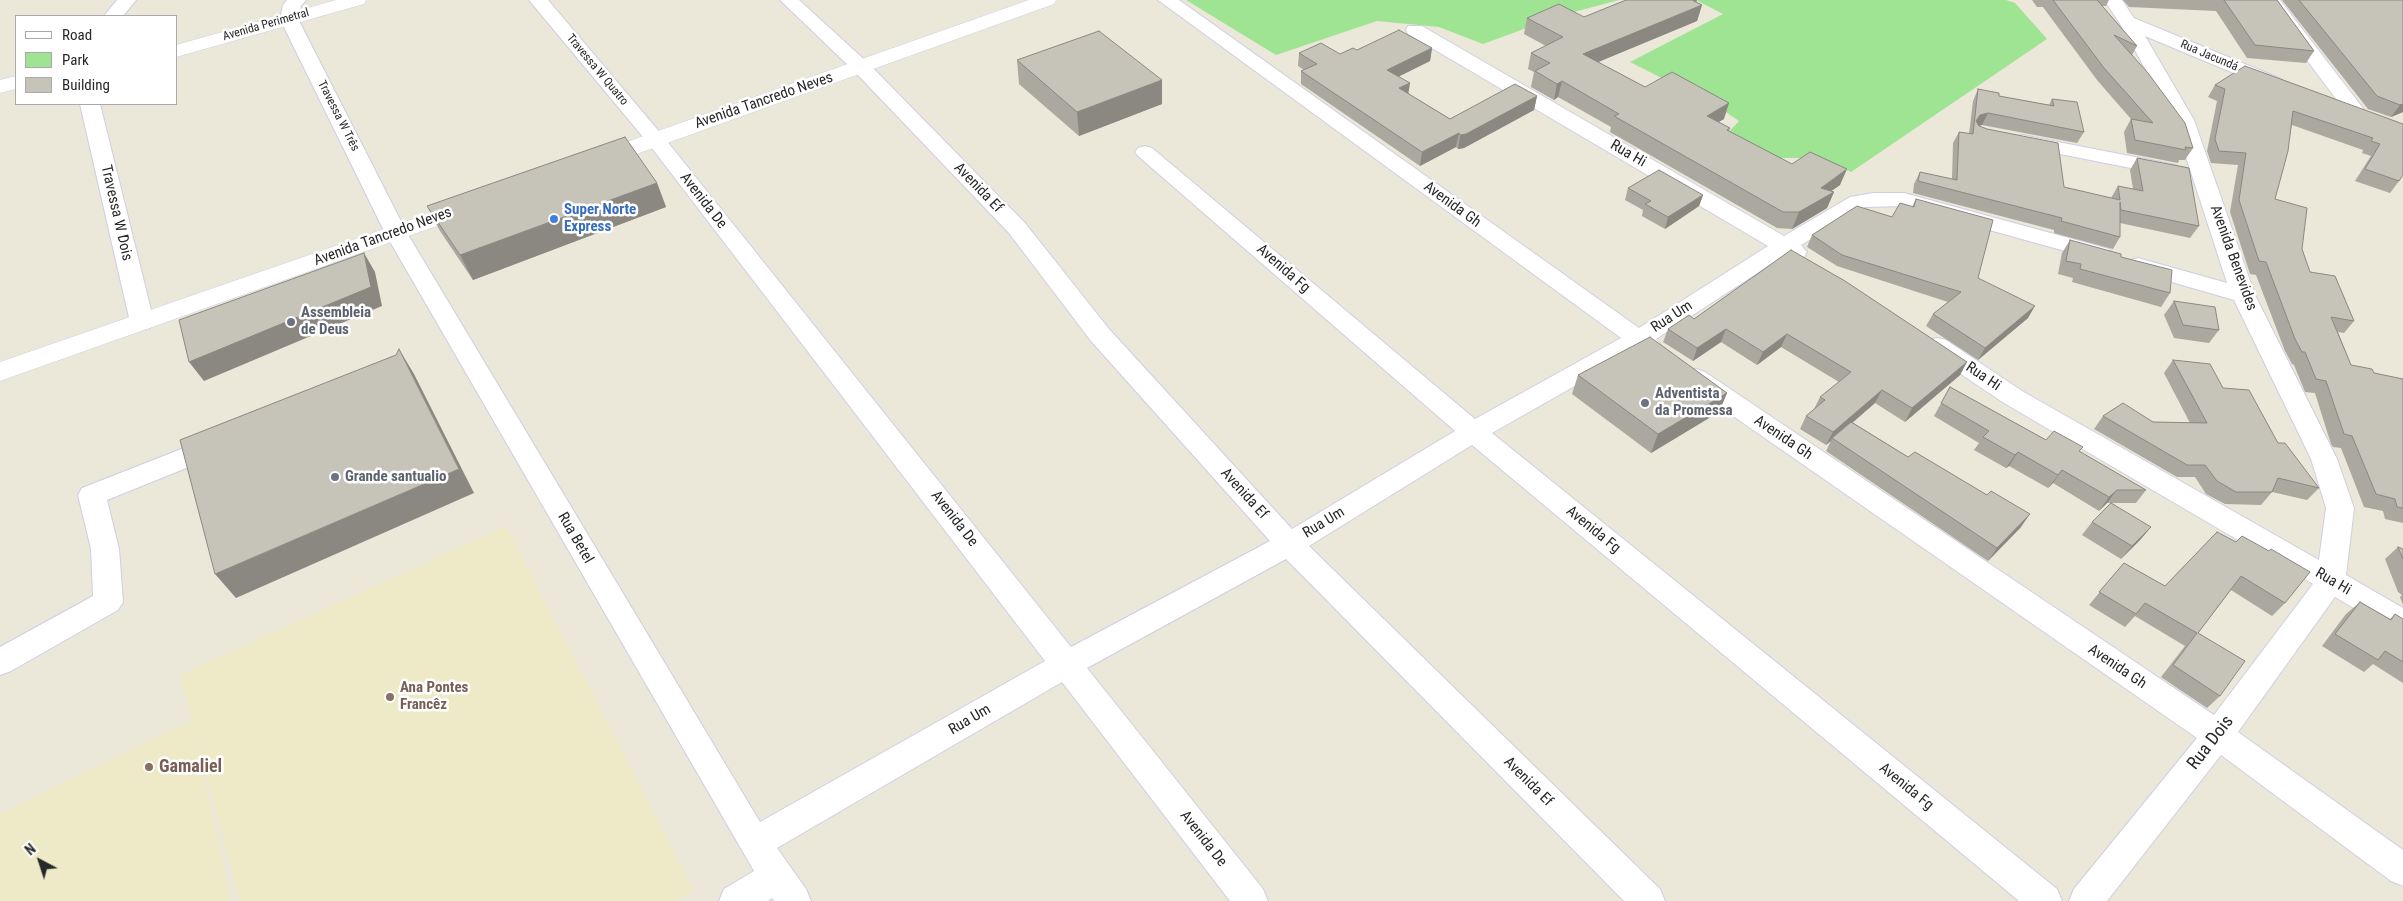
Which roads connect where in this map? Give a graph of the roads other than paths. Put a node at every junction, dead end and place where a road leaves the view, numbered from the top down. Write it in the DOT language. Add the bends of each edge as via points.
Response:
graph roads {
  1 [pos="127,0"];
  2 [pos="357,0"];
  3 [pos="538,0"];
  4 [pos="789,0"];
  5 [pos="1047,0"];
  6 [pos="1168,0"];
  7 [pos="2112,0"];
  8 [pos="2271,0"];
  9 [pos="297,6"];
  10 [pos="114,15"];
  11 [pos="2128,22"];
  12 [pos="1415,30"];
  13 [pos="178,36"];
  14 [pos="178,49"];
  15 [pos="860,66"];
  16 [pos="15,82"];
  17 [pos="0,87"];
  18 [pos="2289,89"];
  19 [pos="15,94"];
  20 [pos="0,99"];
  21 [pos="2324,102"];
  22 [pos="90,105"];
  23 [pos="2002,137"];
  24 [pos="655,139"];
  25 [pos="1146,152"];
  26 [pos="581,166"];
  27 [pos="2203,176"];
  28 [pos="488,199"];
  29 [pos="396,233"];
  30 [pos="1785,245"];
  31 [pos="1817,266"];
  32 [pos="2243,295"];
  33 [pos="142,322"];
  34 [pos="1915,332"];
  35 [pos="1639,339"];
  36 [pos="0,372"];
  37 [pos="1474,432"];
  38 [pos="238,437"];
  39 [pos="1290,544"];
  40 [pos="2331,581"];
  41 [pos="2403,622"];
  42 [pos="0,662"];
  43 [pos="1067,664"];
  44 [pos="2218,735"];
  45 [pos="754,843"];
  46 [pos="2403,870"];
  47 [pos="785,889"];
  48 [pos="736,901"];
  49 [pos="1251,901"];
  50 [pos="1648,901"];
  51 [pos="2046,901"];
  52 [pos="2086,901"];
  1 -- 10 [label="street"];
  2 -- 9 [label="street, Avenida Perimetral"];
  3 -- 24 [label="street, Travessa W Quatro"];
  4 -- 15 [label="street, Avenida Ef"];
  5 -- 15 [label="street, Avenida Tancredo Neves"];
  6 -- 35 [label="street, Avenida Gh"];
  7 -- 11 [label="street, Avenida Benevides"];
  8 -- 21 [label="street" via="2367,119"];
  9 -- 13 [label="street, Avenida Perimetral"];
  9 -- 14 [label="street, Avenida Perimetral"];
  9 -- 29 [label="street, Travessa W Três"];
  11 -- 18 [label="street, Rua Jacundá"];
  11 -- 27 [label="street, Avenida Benevides" via="2184,120"];
  12 -- 30 [label="street, Rua Hi"];
  15 -- 24 [label="street, Avenida Tancredo Neves"];
  15 -- 39 [label="street, Avenida Ef" via="1018,228 1100,335"];
  16 -- 17 [label="street"];
  19 -- 20 [label="street"];
  22 -- 33 [label="street, Travessa W Dois"];
  23 -- 27 [label="street"];
  24 -- 26 [label="street, Avenida Tancredo Neves"];
  24 -- 43 [label="street, Avenida De"];
  25 -- 37 [label="street, Avenida Fg"];
  27 -- 32 [label="street, Avenida Benevides"];
  28 -- 29 [label="street, Avenida Tancredo Neves"];
  29 -- 33 [label="street, Avenida Tancredo Neves"];
  29 -- 45 [label="street, Rua Betel"];
  30 -- 31 [label="street, Rua Hi"];
  30 -- 32 [label="street, Rua Um" via="1858,202 1904,200"];
  30 -- 35 [label="street, Rua Um"];
  32 -- 40 [label="street, Avenida Benevides" via="2324,459 2340,508"];
  33 -- 36 [label="street, Avenida Tancredo Neves"];
  34 -- 40 [label="street, Rua Hi" via="2013,397"];
  35 -- 37 [label="street, Rua Um"];
  35 -- 44 [label="street, Avenida Gh"];
  37 -- 39 [label="street, Rua Um"];
  37 -- 51 [label="street, Avenida Fg"];
  38 -- 42 [label="street" via="92,495 104,548 108,602"];
  39 -- 43 [label="street, Rua Um"];
  39 -- 50 [label="street, Avenida Ef"];
  40 -- 41 [label="street, Rua Hi"];
  40 -- 44 [label="street, Rua Dois"];
  43 -- 45 [label="street, Rua Um"];
  43 -- 49 [label="street, Avenida De"];
  44 -- 46 [label="street, Avenida Gh"];
  44 -- 52 [label="street, Rua Dois"];
  45 -- 47 [label="street, Rua Betel"];
  47 -- 48 [label="street"];
}
